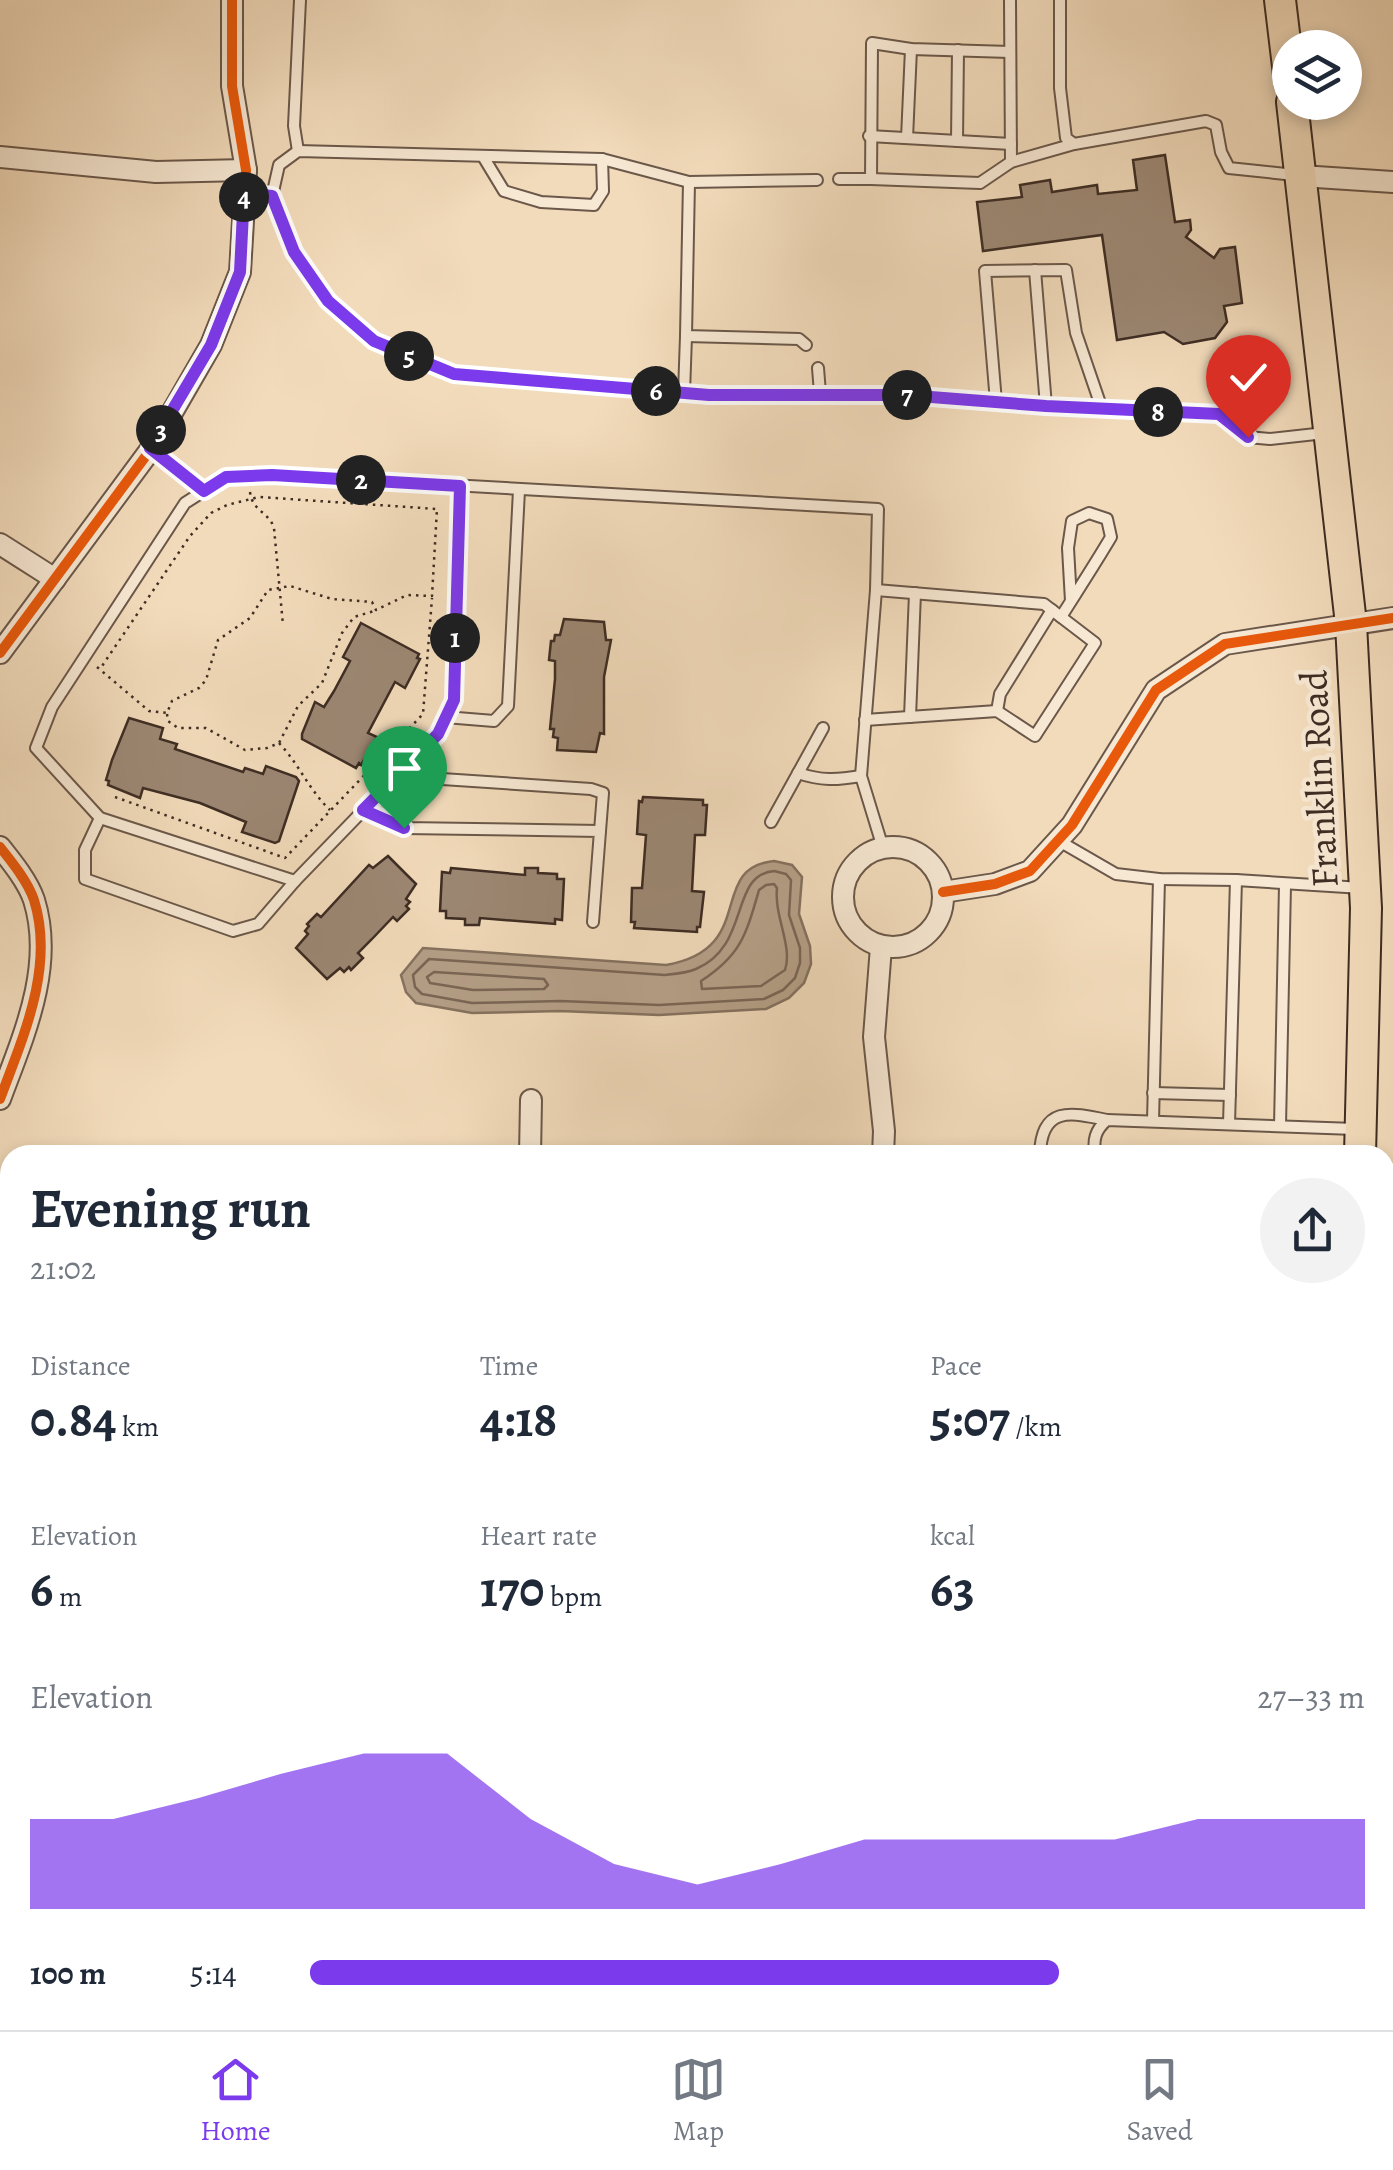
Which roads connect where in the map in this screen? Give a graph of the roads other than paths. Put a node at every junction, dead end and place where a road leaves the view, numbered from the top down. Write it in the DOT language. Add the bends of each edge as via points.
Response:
graph roads {
  1 [pos="232,0"];
  2 [pos="300,0"];
  3 [pos="1010,0"];
  4 [pos="1060,0"];
  5 [pos="1280,0"];
  6 [pos="1284,30"];
  7 [pos="911,48"];
  8 [pos="958,50"];
  9 [pos="1010,52"];
  10 [pos="1294,120"];
  11 [pos="869,136"];
  12 [pos="907,138"];
  13 [pos="957,141"];
  14 [pos="1011,144"];
  15 [pos="1074,144"];
  16 [pos="298,151"];
  17 [pos="0,157"];
  18 [pos="484,158"];
  19 [pos="602,159"];
  20 [pos="1011,162"];
  21 [pos="246,170"];
  22 [pos="1301,176"];
  23 [pos="839,179"];
  24 [pos="871,179"];
  25 [pos="817,180"];
  26 [pos="689,182"];
  27 [pos="1393,182"];
  28 [pos="244,193"];
  29 [pos="272,196"];
  30 [pos="1035,270"];
  31 [pos="686,336"];
  32 [pos="806,345"];
  33 [pos="818,368"];
  34 [pos="820,392"];
  35 [pos="684,393"];
  36 [pos="996,402"];
  37 [pos="1046,406"];
  38 [pos="1102,409"];
  39 [pos="1331,432"];
  40 [pos="150,448"];
  41 [pos="460,486"];
  42 [pos="520,490"];
  43 [pos="204,491"];
  44 [pos="0,544"];
  45 [pos="55,579"];
  46 [pos="876,590"];
  47 [pos="915,593"];
  48 [pos="1071,601"];
  49 [pos="1056,613"];
  50 [pos="1393,618"];
  51 [pos="1351,624"];
  52 [pos="0,653"];
  53 [pos="997,710"];
  54 [pos="910,716"];
  55 [pos="446,717"];
  56 [pos="865,720"];
  57 [pos="823,728"];
  58 [pos="798,773"];
  59 [pos="396,776"];
  60 [pos="861,776"];
  61 [pos="363,810"];
  62 [pos="100,818"];
  63 [pos="771,822"];
  64 [pos="600,831"];
  65 [pos="1058,840"];
  66 [pos="0,848"];
  67 [pos="883,848"];
  68 [pos="1159,879"];
  69 [pos="1236,880"];
  70 [pos="295,881"];
  71 [pos="1285,885"];
  72 [pos="1365,888"];
  73 [pos="943,892"];
  74 [pos="593,922"];
  75 [pos="881,947"];
  76 [pos="1154,1093"];
  77 [pos="1230,1095"];
  78 [pos="0,1099"];
  79 [pos="531,1100"];
  80 [pos="1107,1120"];
  81 [pos="1153,1121"];
  82 [pos="1229,1124"];
  83 [pos="1280,1126"];
  84 [pos="1360,1142"];
  85 [pos="530,1145"];
  86 [pos="883,1145"];
  87 [pos="1041,1145"];
  88 [pos="1093,1145"];
  89 [pos="165,2030"];
  90 [pos="366,2030"];
  1 -- 21 [label="street" via="232,86"];
  2 -- 16 [label="lane"];
  3 -- 9 [label="lane"];
  4 -- 15 [label="lane" via="1060,88 1066,138"];
  5 -- 6 [label="main road"];
  7 -- 8 [label="lane"];
  7 -- 11 [label="lane" via="872,43"];
  7 -- 12 [label="lane"];
  8 -- 9 [label="lane"];
  8 -- 13 [label="lane"];
  9 -- 14 [label="lane"];
  10 -- 22 [label="main road, Franklin Road"];
  11 -- 12 [label="lane"];
  11 -- 24 [label="lane"];
  12 -- 13 [label="lane"];
  13 -- 14 [label="lane"];
  14 -- 20 [label="lane"];
  15 -- 20 [label="lane"];
  15 -- 22 [label="lane" via="1206,121 1216,125 1230,168"];
  16 -- 18 [label="lane"];
  16 -- 29 [label="lane" via="279,165"];
  17 -- 21 [label="street" via="156,172"];
  18 -- 19 [label="lane"];
  18 -- 19 [label="lane" via="504,191 541,202 594,205 604,191"];
  19 -- 26 [label="lane"];
  20 -- 24 [label="lane" via="980,183"];
  21 -- 28 [label="street"];
  22 -- 27 [label="street"];
  22 -- 39 [label="main road, Franklin Road"];
  23 -- 24 [label="lane"];
  25 -- 26 [label="lane"];
  26 -- 31 [label="lane"];
  28 -- 29 [label="lane"];
  28 -- 40 [label="street" via="240,272 211,345"];
  29 -- 35 [label="lane" via="294,252 328,301 374,341 454,374"];
  30 -- 36 [label="lane" via="985,271"];
  30 -- 37 [label="lane"];
  30 -- 38 [label="lane" via="1066,270 1076,333"];
  31 -- 32 [label="lane" via="799,339"];
  31 -- 35 [label="lane"];
  33 -- 34 [label="lane"];
  34 -- 35 [label="lane"];
  34 -- 36 [label="lane"];
  36 -- 37 [label="lane"];
  37 -- 38 [label="lane"];
  38 -- 39 [label="lane" via="1219,414 1248,437"];
  39 -- 51 [label="main road, Franklin Road"];
  40 -- 43 [label="lane"];
  40 -- 45 [label="street"];
  41 -- 42 [label="lane"];
  41 -- 43 [label="lane" via="248,476 226,477"];
  41 -- 55 [label="lane" via="454,700"];
  42 -- 46 [label="lane" via="878,509"];
  42 -- 55 [label="lane" via="508,706 494,720"];
  43 -- 62 [label="lane" via="185,503 83,659 36,748"];
  44 -- 45 [label="street"];
  45 -- 52 [label="street"];
  46 -- 47 [label="lane"];
  46 -- 56 [label="lane"];
  47 -- 49 [label="lane" via="1044,604"];
  47 -- 54 [label="lane"];
  48 -- 48 [label="lane" via="1111,537 1107,519 1089,514 1072,521"];
  48 -- 49 [label="lane"];
  49 -- 53 [label="lane" via="1000,694"];
  49 -- 53 [label="lane" via="1095,643 1034,736"];
  50 -- 51 [label="street"];
  51 -- 65 [label="street" via="1226,644 1156,690"];
  51 -- 72 [label="main road, Franklin Road"];
  53 -- 54 [label="lane"];
  54 -- 56 [label="lane"];
  55 -- 59 [label="lane"];
  56 -- 60 [label="lane"];
  57 -- 58 [label="lane"];
  58 -- 60 [label="lane" via="834,781"];
  58 -- 63 [label="lane"];
  59 -- 61 [label="lane"];
  59 -- 64 [label="lane" via="591,789 603,793"];
  60 -- 67 [label="lane"];
  61 -- 64 [label="lane" via="404,828"];
  61 -- 70 [label="lane"];
  62 -- 70 [label="lane"];
  62 -- 70 [label="lane" via="85,850 86,878 233,931 258,924"];
  64 -- 74 [label="lane"];
  65 -- 68 [label="lane" via="1116,874"];
  65 -- 73 [label="street" via="1030,871"];
  66 -- 78 [label="street" via="34,898 43,954 29,1020"];
  67 -- 73 [label="street" via="918,853 939,876"];
  67 -- 75 [label="street" via="853,866 843,891 846,916 859,935"];
  68 -- 69 [label="lane"];
  68 -- 76 [label="lane"];
  69 -- 71 [label="lane"];
  69 -- 77 [label="lane"];
  71 -- 72 [label="lane"];
  71 -- 83 [label="lane"];
  72 -- 84 [label="main road, Franklin Road"];
  73 -- 75 [label="street" via="929,933 904,947"];
  75 -- 86 [label="street" via="874,1037"];
  76 -- 77 [label="lane"];
  76 -- 81 [label="lane"];
  77 -- 82 [label="lane"];
  79 -- 85 [label="street"];
  80 -- 81 [label="lane"];
  80 -- 87 [label="lane" via="1055,1118"];
  80 -- 88 [label="lane"];
  81 -- 82 [label="lane"];
  82 -- 83 [label="lane"];
  83 -- 84 [label="lane"];
  89 -- 90 [label="street"];
}
